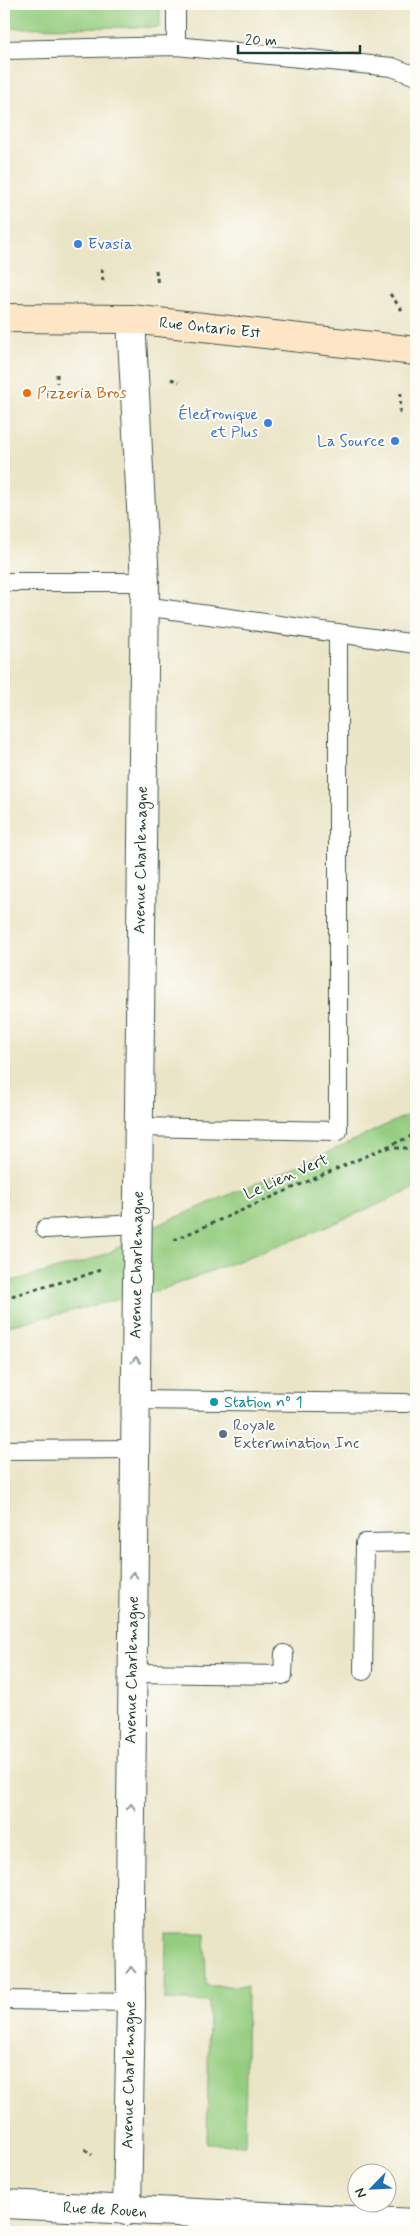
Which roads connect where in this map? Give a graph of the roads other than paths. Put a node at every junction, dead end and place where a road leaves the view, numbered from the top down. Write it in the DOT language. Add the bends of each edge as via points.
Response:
graph roads {
  1 [pos="176,4"];
  2 [pos="176,46"];
  3 [pos="4,50"];
  4 [pos="416,76"];
  5 [pos="4,318"];
  6 [pos="131,319"];
  7 [pos="416,351"];
  8 [pos="4,582"];
  9 [pos="145,594"];
  10 [pos="338,633"];
  11 [pos="416,644"];
  12 [pos="138,1127"];
  13 [pos="137,1224"];
  14 [pos="45,1229"];
  15 [pos="135,1400"];
  16 [pos="406,1403"];
  17 [pos="135,1449"];
  18 [pos="4,1450"];
  19 [pos="416,1542"];
  20 [pos="284,1654"];
  21 [pos="363,1671"];
  22 [pos="132,1673"];
  23 [pos="4,2000"];
  24 [pos="131,2002"];
  25 [pos="4,2204"];
  26 [pos="127,2211"];
  27 [pos="416,2223"];
  1 -- 2 [label="lane"];
  2 -- 3 [label="lane"];
  2 -- 4 [label="lane" via="392,67"];
  5 -- 6 [label="main road, Rue Ontario Est"];
  6 -- 7 [label="main road, Rue Ontario Est"];
  6 -- 9 [label="street, Avenue Charlemagne"];
  8 -- 9 [label="lane"];
  9 -- 10 [label="lane"];
  9 -- 12 [label="street, Avenue Charlemagne"];
  10 -- 11 [label="lane"];
  10 -- 12 [label="lane" via="338,1131"];
  12 -- 13 [label="street, Avenue Charlemagne"];
  13 -- 14 [label="lane"];
  15 -- 13 [label="street, Avenue Charlemagne, one-way"];
  15 -- 16 [label="lane"];
  15 -- 17 [label="street, Avenue Charlemagne"];
  17 -- 18 [label="lane"];
  22 -- 17 [label="street, Avenue Charlemagne, one-way"];
  19 -- 21 [label="lane" via="365,1543"];
  20 -- 22 [label="lane" via="283,1675"];
  24 -- 22 [label="street, Avenue Charlemagne, one-way"];
  23 -- 24 [label="lane"];
  24 -- 26 [label="street, Avenue Charlemagne"];
  25 -- 26 [label="street, Rue de Rouen"];
  26 -- 27 [label="street, Rue de Rouen"];
}
